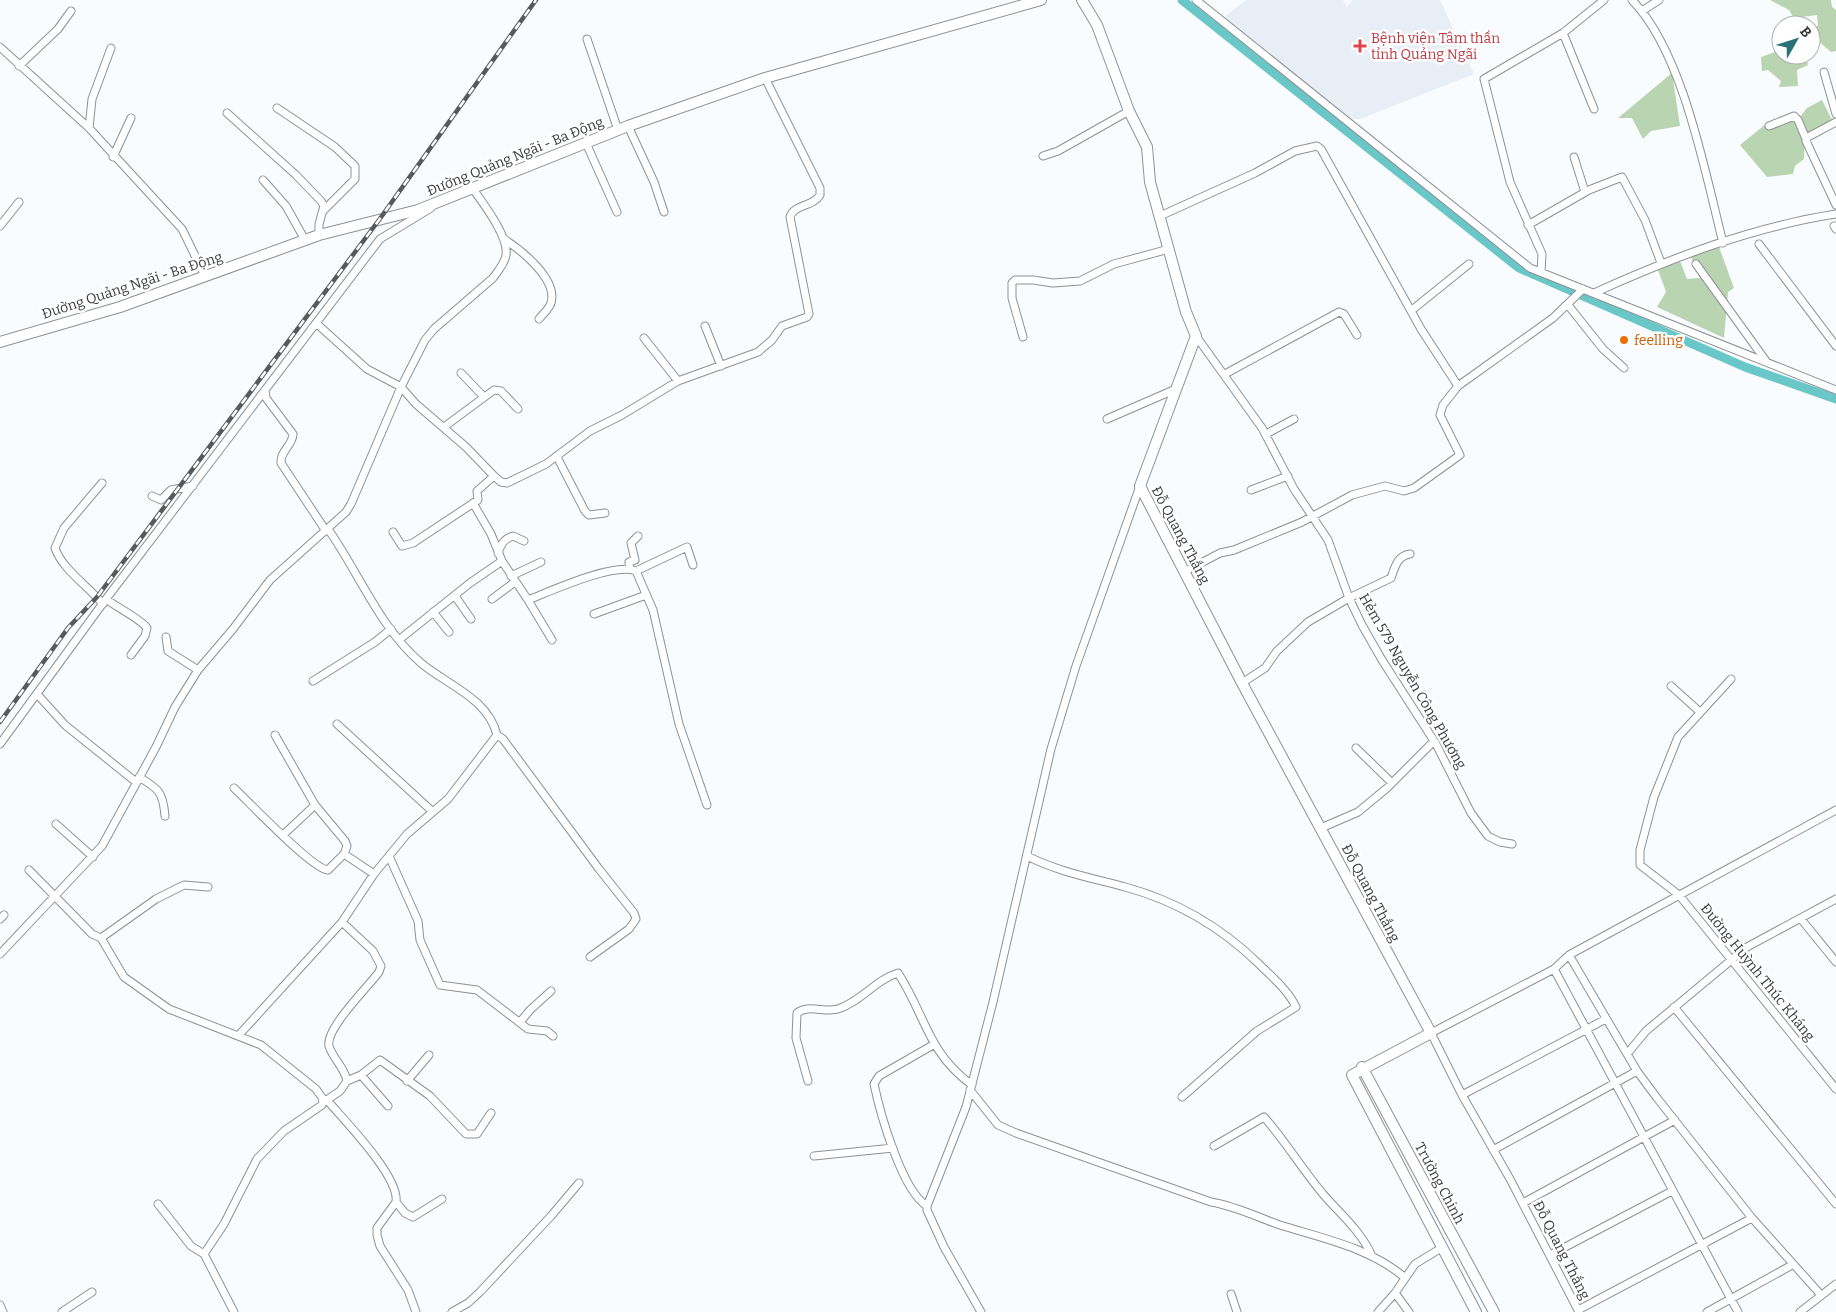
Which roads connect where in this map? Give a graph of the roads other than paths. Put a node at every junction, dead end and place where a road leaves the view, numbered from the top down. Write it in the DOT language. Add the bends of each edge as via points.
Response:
graph roads {
  1 [pos="1041,0"];
  2 [pos="1082,0"];
  3 [pos="1196,0"];
  4 [pos="1604,0"];
  5 [pos="1632,0"];
  6 [pos="1659,0"];
  7 [pos="71,11"];
  8 [pos="1642,11"];
  9 [pos="1564,33"];
  10 [pos="587,40"];
  11 [pos="0,47"];
  12 [pos="110,48"];
  13 [pos="19,66"];
  14 [pos="1824,72"];
  15 [pos="765,78"];
  16 [pos="277,108"];
  17 [pos="1594,109"];
  18 [pos="1129,111"];
  19 [pos="227,113"];
  20 [pos="1836,114"];
  21 [pos="131,118"];
  22 [pos="1836,122"];
  23 [pos="1769,126"];
  24 [pos="89,128"];
  25 [pos="623,128"];
  26 [pos="1806,139"];
  27 [pos="586,143"];
  28 [pos="113,156"];
  29 [pos="1043,156"];
  30 [pos="1574,157"];
  31 [pos="264,180"];
  32 [pos="473,189"];
  33 [pos="1585,192"];
  34 [pos="442,200"];
  35 [pos="19,202"];
  36 [pos="1836,205"];
  37 [pos="323,211"];
  38 [pos="617,212"];
  39 [pos="664,212"];
  40 [pos="1836,214"];
  41 [pos="1160,216"];
  42 [pos="1528,225"];
  43 [pos="0,226"];
  44 [pos="319,235"];
  45 [pos="504,239"];
  46 [pos="305,240"];
  47 [pos="1723,243"];
  48 [pos="1760,244"];
  49 [pos="1169,249"];
  50 [pos="1661,263"];
  51 [pos="1469,264"];
  52 [pos="1696,264"];
  53 [pos="1541,272"];
  54 [pos="205,276"];
  55 [pos="1582,291"];
  56 [pos="1594,293"];
  57 [pos="1570,302"];
  58 [pos="1412,310"];
  59 [pos="539,319"];
  60 [pos="316,323"];
  61 [pos="705,326"];
  62 [pos="1357,335"];
  63 [pos="1196,336"];
  64 [pos="1023,337"];
  65 [pos="644,338"];
  66 [pos="0,342"];
  67 [pos="1836,346"];
  68 [pos="1766,362"];
  69 [pos="721,366"];
  70 [pos="1624,368"];
  71 [pos="461,373"];
  72 [pos="1225,374"];
  73 [pos="678,381"];
  74 [pos="1458,386"];
  75 [pos="401,387"];
  76 [pos="1176,389"];
  77 [pos="265,390"];
  78 [pos="1836,390"];
  79 [pos="484,397"];
  80 [pos="518,409"];
  81 [pos="1108,419"];
  82 [pos="1294,419"];
  83 [pos="444,427"];
  84 [pos="1266,434"];
  85 [pos="557,457"];
  86 [pos="494,476"];
  87 [pos="1288,476"];
  88 [pos="102,483"];
  89 [pos="193,486"];
  90 [pos="1140,486"];
  91 [pos="1251,490"];
  92 [pos="152,496"];
  93 [pos="473,504"];
  94 [pos="605,513"];
  95 [pos="1312,516"];
  96 [pos="327,530"];
  97 [pos="393,532"];
  98 [pos="638,536"];
  99 [pos="524,541"];
  100 [pos="498,553"];
  101 [pos="1410,554"];
  102 [pos="502,561"];
  103 [pos="541,562"];
  104 [pos="693,565"];
  105 [pos="633,570"];
  106 [pos="1184,572"];
  107 [pos="513,579"];
  108 [pos="646,595"];
  109 [pos="455,596"];
  110 [pos="1349,598"];
  111 [pos="492,599"];
  112 [pos="528,600"];
  113 [pos="104,601"];
  114 [pos="433,612"];
  115 [pos="594,614"];
  116 [pos="471,619"];
  117 [pos="391,629"];
  118 [pos="448,632"];
  119 [pos="166,637"];
  120 [pos="400,639"];
  121 [pos="552,640"];
  122 [pos="131,655"];
  123 [pos="198,670"];
  124 [pos="1731,679"];
  125 [pos="313,681"];
  126 [pos="1242,683"];
  127 [pos="1671,686"];
  128 [pos="37,694"];
  129 [pos="1700,712"];
  130 [pos="337,724"];
  131 [pos="497,734"];
  132 [pos="275,735"];
  133 [pos="1434,741"];
  134 [pos="0,744"];
  135 [pos="1356,748"];
  136 [pos="138,780"];
  137 [pos="1392,783"];
  138 [pos="234,788"];
  139 [pos="315,805"];
  140 [pos="707,805"];
  141 [pos="1836,810"];
  142 [pos="433,812"];
  143 [pos="165,816"];
  144 [pos="56,824"];
  145 [pos="1321,828"];
  146 [pos="283,835"];
  147 [pos="1512,844"];
  148 [pos="344,854"];
  149 [pos="389,856"];
  150 [pos="1027,856"];
  151 [pos="93,857"];
  152 [pos="29,870"];
  153 [pos="374,874"];
  154 [pos="208,887"];
  155 [pos="1680,895"];
  156 [pos="54,896"];
  157 [pos="1836,899"];
  158 [pos="1801,918"];
  159 [pos="342,922"];
  160 [pos="101,938"];
  161 [pos="0,940"];
  162 [pos="6,947"];
  163 [pos="0,954"];
  164 [pos="1569,955"];
  165 [pos="590,956"];
  166 [pos="1732,962"];
  167 [pos="1836,962"];
  168 [pos="1554,969"];
  169 [pos="551,991"];
  170 [pos="1674,1007"];
  171 [pos="1606,1019"];
  172 [pos="520,1022"];
  173 [pos="1588,1030"];
  174 [pos="1431,1033"];
  175 [pos="238,1036"];
  176 [pos="553,1036"];
  177 [pos="933,1045"];
  178 [pos="1627,1054"];
  179 [pos="429,1055"];
  180 [pos="1362,1068"];
  181 [pos="1638,1071"];
  182 [pos="361,1075"];
  183 [pos="347,1081"];
  184 [pos="406,1081"];
  185 [pos="808,1081"];
  186 [pos="1616,1083"];
  187 [pos="971,1088"];
  188 [pos="1836,1089"];
  189 [pos="1462,1095"];
  190 [pos="1182,1097"];
  191 [pos="325,1101"];
  192 [pos="388,1106"];
  193 [pos="491,1113"];
  194 [pos="1675,1120"];
  195 [pos="1646,1137"];
  196 [pos="1214,1146"];
  197 [pos="893,1148"];
  198 [pos="1493,1150"];
  199 [pos="814,1156"];
  200 [pos="578,1183"];
  201 [pos="1672,1192"];
  202 [pos="442,1199"];
  203 [pos="396,1202"];
  204 [pos="1523,1203"];
  205 [pos="158,1204"];
  206 [pos="1836,1204"];
  207 [pos="927,1206"];
  208 [pos="1752,1218"];
  209 [pos="1701,1244"];
  210 [pos="1443,1247"];
  211 [pos="204,1254"];
  212 [pos="1371,1254"];
  213 [pos="1550,1255"];
  214 [pos="1792,1265"];
  215 [pos="1404,1276"];
  216 [pos="1836,1284"];
  217 [pos="92,1292"];
  218 [pos="1395,1293"];
  219 [pos="1231,1294"];
  220 [pos="1821,1295"];
  221 [pos="1731,1299"];
  222 [pos="0,1305"];
  223 [pos="1578,1311"];
  224 [pos="2,1312"];
  225 [pos="62,1312"];
  226 [pos="234,1312"];
  227 [pos="416,1312"];
  228 [pos="452,1312"];
  229 [pos="981,1312"];
  230 [pos="1237,1312"];
  231 [pos="1378,1312"];
  232 [pos="1409,1312"];
  233 [pos="1476,1312"];
  234 [pos="1494,1312"];
  235 [pos="1707,1312"];
  236 [pos="1738,1312"];
  237 [pos="1800,1312"];
  1 -- 15 [label="street, Đường Quảng Ngãi - Ba Động"];
  2 -- 18 [label="street, Hẻm 579 Nguyễn Công Phương" via="1097,25"];
  3 -- 53 [label="street" via="1518,260"];
  4 -- 9 [label="street"];
  5 -- 8 [label="street"];
  6 -- 8 [label="street"];
  7 -- 13 [label="street" via="58,29"];
  8 -- 47 [label="street" via="1658,34 1676,73"];
  9 -- 17 [label="street"];
  9 -- 42 [label="street" via="1484,79 1510,182"];
  10 -- 25 [label="street"];
  11 -- 13 [label="street"];
  12 -- 24 [label="street" via="92,99"];
  13 -- 24 [label="street"];
  14 -- 20 [label="street"];
  15 -- 25 [label="street, Đường Quảng Ngãi - Ba Động"];
  15 -- 69 [label="street" via="820,188 818,198 796,209 790,217 809,314 782,326 758,352"];
  16 -- 37 [label="street" via="335,147 357,170 355,179"];
  18 -- 29 [label="street" via="1058,151"];
  18 -- 41 [label="street, Hẻm 579 Nguyễn Công Phương" via="1147,147 1150,182"];
  19 -- 37 [label="street" via="296,174 321,201"];
  21 -- 28 [label="street"];
  22 -- 26 [label="street"];
  23 -- 26 [label="street" via="1794,116"];
  24 -- 28 [label="street"];
  25 -- 27 [label="street, Đường Quảng Ngãi - Ba Động"];
  25 -- 39 [label="street" via="654,182"];
  26 -- 36 [label="street"];
  27 -- 32 [label="street, Đường Quảng Ngãi - Ba Động"];
  27 -- 38 [label="street"];
  28 -- 54 [label="street" via="182,230"];
  30 -- 33 [label="street"];
  31 -- 46 [label="street" via="286,206"];
  32 -- 34 [label="street, Đường Quảng Ngãi - Ba Động"];
  32 -- 45 [label="street"];
  33 -- 42 [label="street"];
  33 -- 50 [label="street" via="1622,178 1641,212"];
  34 -- 44 [label="street, Đường Quảng Ngãi - Ba Động" via="418,210"];
  34 -- 60 [label="street" via="415,219 386,233"];
  35 -- 43 [label="street"];
  37 -- 44 [label="street"];
  40 -- 47 [label="street" via="1793,221"];
  41 -- 49 [label="street, Hẻm 579 Nguyễn Công Phương"];
  41 -- 58 [label="street" via="1255,173 1295,150 1317,146"];
  42 -- 53 [label="street" via="1542,254"];
  44 -- 46 [label="street, Đường Quảng Ngãi - Ba Động"];
  45 -- 59 [label="street" via="528,256 550,286 551,303"];
  45 -- 75 [label="street" via="507,254 500,269 434,329"];
  46 -- 54 [label="street, Đường Quảng Ngãi - Ba Động"];
  47 -- 50 [label="street"];
  48 -- 67 [label="street"];
  49 -- 63 [label="street, Hẻm 579 Nguyễn Công Phương"];
  49 -- 64 [label="street" via="1114,264 1080,281 1015,280 1012,298"];
  50 -- 56 [label="street"];
  51 -- 58 [label="street"];
  52 -- 68 [label="street"];
  53 -- 55 [label="street"];
  54 -- 66 [label="street, Đường Quảng Ngãi - Ba Động" via="120,306"];
  55 -- 56 [label="street"];
  55 -- 57 [label="street"];
  56 -- 68 [label="street"];
  57 -- 70 [label="street" via="1603,349"];
  57 -- 74 [label="street" via="1553,318"];
  58 -- 74 [label="street"];
  60 -- 75 [label="street" via="366,369"];
  60 -- 77 [label="street"];
  61 -- 69 [label="street"];
  62 -- 72 [label="street" via="1344,314 1339,312"];
  63 -- 72 [label="street, Hẻm 579 Nguyễn Công Phương"];
  63 -- 76 [label="street"];
  65 -- 73 [label="street"];
  68 -- 78 [label="street"];
  69 -- 73 [label="street"];
  71 -- 79 [label="street"];
  72 -- 84 [label="street, Hẻm 579 Nguyễn Công Phương"];
  73 -- 85 [label="street" via="590,431"];
  74 -- 95 [label="street" via="1443,405 1440,416 1460,456 1414,488 1404,490 1385,486 1352,495"];
  75 -- 83 [label="street"];
  75 -- 96 [label="street" via="352,504"];
  76 -- 81 [label="street"];
  76 -- 90 [label="street"];
  77 -- 89 [label="street"];
  77 -- 96 [label="street" via="266,398 293,434 281,463"];
  79 -- 80 [label="street" via="498,390"];
  79 -- 83 [label="street"];
  82 -- 84 [label="street"];
  83 -- 86 [label="street"];
  84 -- 87 [label="street, Hẻm 579 Nguyễn Công Phương"];
  85 -- 86 [label="street" via="507,483"];
  85 -- 94 [label="street" via="585,511 589,515"];
  86 -- 93 [label="street" via="477,491 478,500"];
  87 -- 91 [label="street"];
  87 -- 95 [label="street, Hẻm 579 Nguyễn Công Phương"];
  88 -- 113 [label="street" via="64,528 55,548 65,567"];
  89 -- 92 [label="street" via="171,490 161,500"];
  89 -- 113 [label="street"];
  90 -- 106 [label="street, Đỗ Quang Thắng"];
  90 -- 150 [label="street" via="1076,666 1051,749"];
  93 -- 97 [label="street" via="407,546 402,546"];
  93 -- 100 [label="street"];
  95 -- 106 [label="street" via="1220,553"];
  95 -- 110 [label="street, Hẻm 579 Nguyễn Công Phương" via="1328,540"];
  96 -- 117 [label="street"];
  96 -- 123 [label="street" via="270,580"];
  98 -- 105 [label="street" via="631,543 635,560 629,562"];
  99 -- 100 [label="street" via="513,536 507,538"];
  100 -- 102 [label="street"];
  101 -- 110 [label="street" via="1397,561 1391,578"];
  102 -- 107 [label="street"];
  102 -- 109 [label="street"];
  103 -- 107 [label="street"];
  104 -- 105 [label="street" via="687,547"];
  105 -- 108 [label="street"];
  105 -- 112 [label="street" via="572,582"];
  106 -- 126 [label="street, Đỗ Quang Thắng"];
  107 -- 111 [label="street"];
  107 -- 112 [label="street"];
  108 -- 115 [label="street"];
  108 -- 140 [label="street" via="653,610 679,724"];
  109 -- 114 [label="street"];
  109 -- 116 [label="street"];
  110 -- 126 [label="street" via="1308,622 1277,651 1265,668"];
  110 -- 133 [label="street, Hẻm 579 Nguyễn Công Phương" via="1382,660"];
  112 -- 121 [label="street"];
  113 -- 122 [label="street" via="140,620 147,628"];
  113 -- 128 [label="street"];
  114 -- 118 [label="street"];
  114 -- 120 [label="street"];
  117 -- 120 [label="street"];
  117 -- 125 [label="street"];
  119 -- 123 [label="street" via="168,650"];
  120 -- 131 [label="street" via="422,664 480,706 495,725"];
  123 -- 136 [label="street"];
  124 -- 129 [label="street"];
  126 -- 145 [label="street, Đỗ Quang Thắng"];
  127 -- 129 [label="street"];
  128 -- 134 [label="street"];
  128 -- 136 [label="street" via="65,726"];
  129 -- 155 [label="street, Đường Huỳnh Thúc Kháng" via="1678,736 1654,797 1640,850 1640,865"];
  130 -- 142 [label="street"];
  131 -- 142 [label="street" via="457,788"];
  131 -- 165 [label="street" via="634,913 636,919 628,929"];
  132 -- 139 [label="street"];
  133 -- 137 [label="street"];
  133 -- 147 [label="street, Hẻm 579 Nguyễn Công Phương" via="1480,826 1488,836"];
  135 -- 137 [label="street"];
  136 -- 143 [label="street" via="154,786 162,794"];
  136 -- 151 [label="street"];
  137 -- 145 [label="street" via="1358,812"];
  138 -- 146 [label="street"];
  139 -- 146 [label="street"];
  139 -- 148 [label="street" via="345,841"];
  141 -- 155 [label="street"];
  142 -- 149 [label="street" via="407,834"];
  144 -- 151 [label="street"];
  145 -- 174 [label="street, Đỗ Quang Thắng"];
  146 -- 148 [label="street" via="324,870"];
  148 -- 153 [label="street"];
  149 -- 153 [label="street"];
  149 -- 172 [label="street" via="418,922 420,940 440,985 477,990"];
  150 -- 187 [label="street"];
  150 -- 190 [label="street" via="1049,867 1127,887 1184,908 1242,947 1294,1003 1296,1007 1257,1031"];
  151 -- 156 [label="street"];
  152 -- 156 [label="street"];
  153 -- 159 [label="street"];
  154 -- 160 [label="street" via="184,885 156,899"];
  155 -- 164 [label="street"];
  155 -- 166 [label="street, Đường Huỳnh Thúc Kháng"];
  156 -- 160 [label="street" via="92,934"];
  156 -- 162 [label="street"];
  157 -- 158 [label="street"];
  158 -- 166 [label="street" via="1747,948"];
  158 -- 167 [label="street"];
  159 -- 175 [label="street"];
  159 -- 183 [label="street" via="373,951 381,966 330,1036 330,1048"];
  160 -- 175 [label="street" via="124,977 169,1009"];
  161 -- 162 [label="street"];
  162 -- 163 [label="street"];
  164 -- 168 [label="street"];
  164 -- 171 [label="street"];
  166 -- 170 [label="street"];
  166 -- 188 [label="street, Đường Huỳnh Thúc Kháng"];
  168 -- 173 [label="street"];
  168 -- 174 [label="street"];
  169 -- 172 [label="street"];
  170 -- 178 [label="street" via="1646,1031"];
  170 -- 206 [label="street"];
  171 -- 173 [label="street"];
  171 -- 178 [label="street"];
  172 -- 176 [label="street" via="528,1029 543,1030"];
  173 -- 186 [label="street"];
  173 -- 189 [label="street"];
  174 -- 180 [label="street"];
  174 -- 189 [label="street, Đỗ Quang Thắng"];
  175 -- 191 [label="street" via="274,1054 316,1089"];
  177 -- 185 [label="street" via="898,973 884,977 867,993 842,1007 804,1009 797,1013 796,1038"];
  177 -- 187 [label="street"];
  177 -- 197 [label="street" via="876,1079 876,1095"];
  178 -- 181 [label="street"];
  179 -- 184 [label="street"];
  180 -- 210 [label="street, Trường Chinh" via="1352,1075"];
  180 -- 234 [label="street, Trường Chinh"];
  181 -- 186 [label="street"];
  181 -- 194 [label="street"];
  182 -- 183 [label="street"];
  182 -- 184 [label="street" via="380,1060"];
  182 -- 192 [label="street"];
  183 -- 191 [label="street"];
  184 -- 193 [label="street" via="430,1096 466,1134 477,1134"];
  186 -- 195 [label="street"];
  186 -- 198 [label="street"];
  187 -- 207 [label="street" via="951,1149"];
  187 -- 212 [label="street" via="998,1125 1016,1133"];
  189 -- 198 [label="street, Đỗ Quang Thắng"];
  191 -- 203 [label="street" via="379,1162 394,1185"];
  191 -- 211 [label="street" via="284,1131 257,1159 224,1224"];
  194 -- 195 [label="street"];
  194 -- 208 [label="street"];
  195 -- 201 [label="street"];
  195 -- 204 [label="street"];
  196 -- 212 [label="street" via="1264,1117 1323,1195 1365,1240"];
  197 -- 199 [label="street"];
  197 -- 207 [label="street" via="916,1196"];
  198 -- 204 [label="street, Đỗ Quang Thắng"];
  200 -- 228 [label="street" via="480,1292"];
  201 -- 209 [label="street"];
  201 -- 213 [label="street"];
  202 -- 203 [label="street" via="413,1217"];
  203 -- 227 [label="street" via="378,1228 377,1235 380,1246 408,1290"];
  204 -- 213 [label="street, Đỗ Quang Thắng"];
  205 -- 211 [label="street" via="191,1246"];
  207 -- 229 [label="street" via="944,1247"];
  208 -- 209 [label="street"];
  208 -- 214 [label="street"];
  209 -- 221 [label="street"];
  209 -- 223 [label="street"];
  210 -- 215 [label="street" via="1419,1260"];
  210 -- 233 [label="street, Trường Chinh"];
  211 -- 226 [label="street"];
  212 -- 215 [label="street"];
  213 -- 223 [label="street, Đỗ Quang Thắng"];
  214 -- 220 [label="street"];
  214 -- 221 [label="street"];
  215 -- 218 [label="street"];
  216 -- 220 [label="street"];
  217 -- 225 [label="street"];
  218 -- 231 [label="street"];
  218 -- 232 [label="street"];
  219 -- 230 [label="street"];
  220 -- 237 [label="street"];
  221 -- 235 [label="street"];
  221 -- 236 [label="street"];
  222 -- 224 [label="street"];
}
